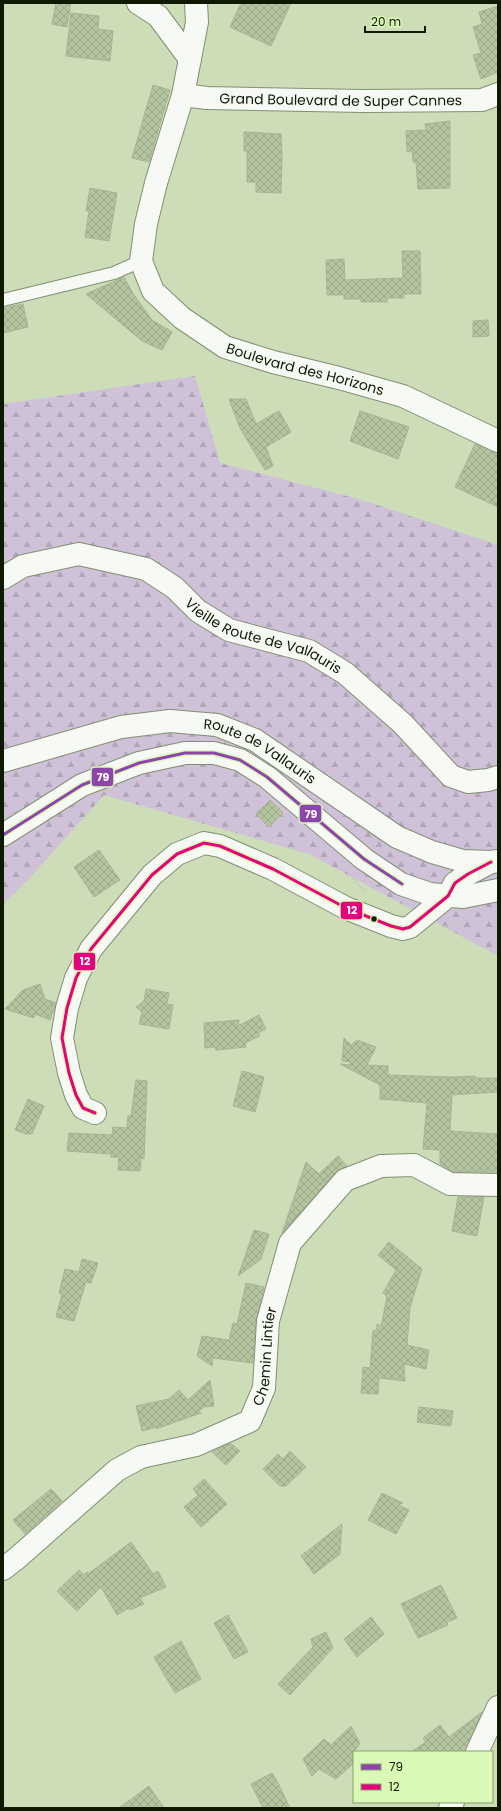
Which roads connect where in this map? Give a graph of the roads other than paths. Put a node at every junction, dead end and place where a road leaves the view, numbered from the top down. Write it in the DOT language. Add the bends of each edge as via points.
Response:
graph roads {
  1 [pos="138,3"];
  2 [pos="196,3"];
  3 [pos="190,59"];
  4 [pos="498,94"];
  5 [pos="183,95"];
  6 [pos="141,262"];
  7 [pos="3,300"];
  8 [pos="498,441"];
  9 [pos="3,578"];
  10 [pos="3,761"];
  11 [pos="498,777"];
  12 [pos="3,835"];
  13 [pos="494,862"];
  14 [pos="498,890"];
  15 [pos="448,896"];
  16 [pos="95,1113"];
  17 [pos="498,1185"];
  18 [pos="3,1569"];
  19 [pos="498,1707"];
  20 [pos="477,1751"];
  1 -- 3 [label="street" via="158,16"];
  2 -- 3 [label="street, Boulevard des Horizons" via="197,22"];
  3 -- 5 [label="street, Boulevard des Horizons"];
  4 -- 5 [label="street, Grand Boulevard de Super Cannes" via="482,100 363,101 207,98"];
  5 -- 6 [label="street, Boulevard des Horizons" via="156,183 146,224"];
  6 -- 7 [label="lane" via="114,273"];
  6 -- 8 [label="street, Boulevard des Horizons" via="153,291 182,318 225,347 403,396"];
  9 -- 11 [label="street, Vieille Route de Vallauris" via="23,566 79,554 146,569 175,588 198,611 229,630 309,651 345,673 403,724 451,776 468,782"];
  10 -- 13 [label="street, Route de Vallauris" via="121,727 170,721 217,725 255,740 397,837 432,852 463,861"];
  12 -- 15 [label="street, Route de Vallauris" via="82,785 139,763 185,753 214,753 240,760 267,777 364,859 401,884 430,894"];
  13 -- 15 [label="street" via="468,874 455,884"];
  14 -- 15 [label="street, Route de Vallauris" via="463,897"];
  15 -- 16 [label="street" via="410,927 403,929 346,908 273,869 220,846 204,843 177,854 152,875 91,949 76,978 62,1038 76,1095 83,1108"];
  17 -- 18 [label="street, Chemin Lintier" via="450,1184 414,1165 381,1166 345,1180 290,1243 268,1321 264,1388 250,1421 196,1445 141,1457 117,1470"];
  19 -- 20 [label="street"];
}
